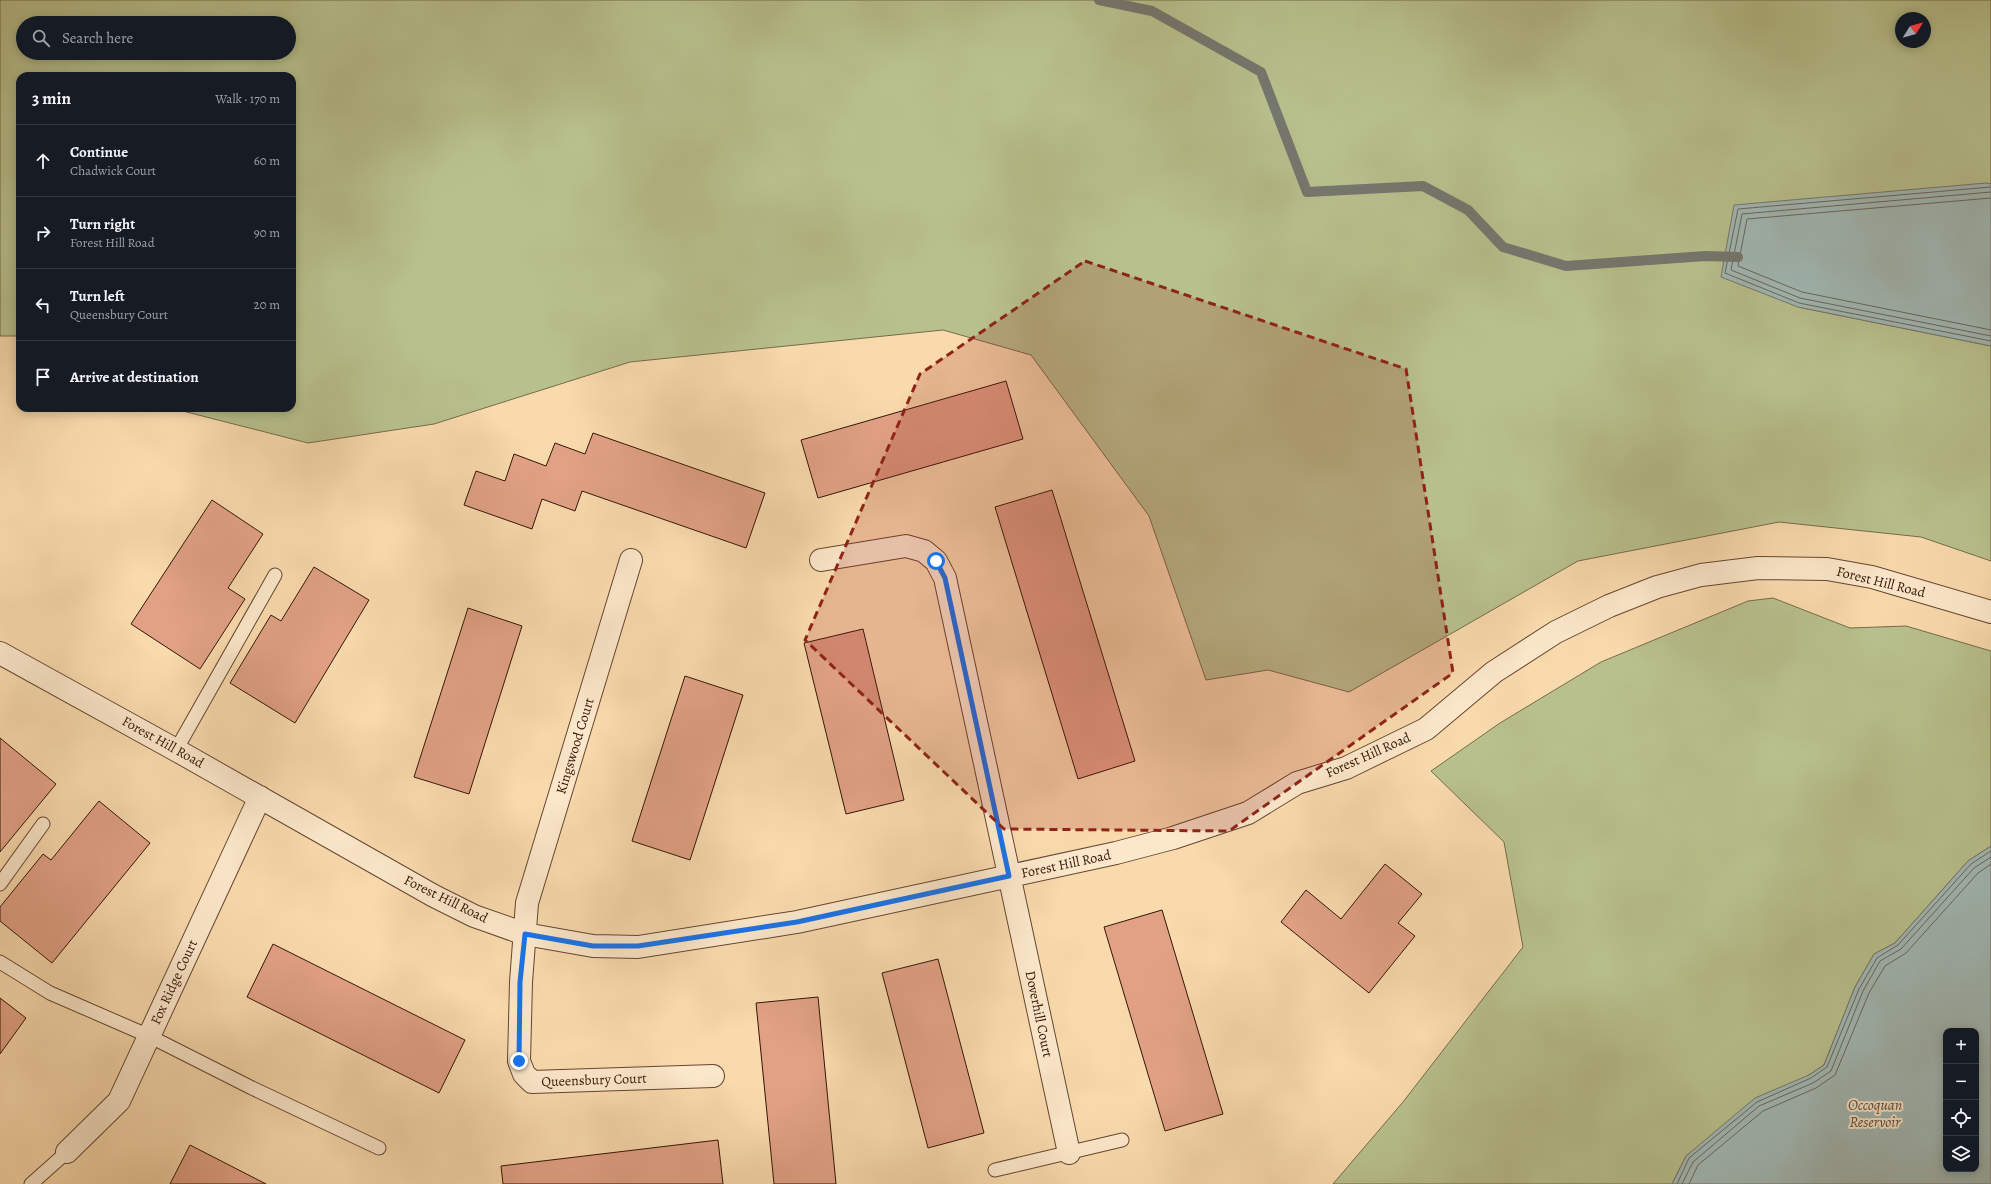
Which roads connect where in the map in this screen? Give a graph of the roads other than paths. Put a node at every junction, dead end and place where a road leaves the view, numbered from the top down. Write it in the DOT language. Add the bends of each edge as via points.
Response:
graph roads {
  1 [pos="631,560"];
  2 [pos="821,560"];
  3 [pos="275,575"];
  4 [pos="1991,612"];
  5 [pos="0,652"];
  6 [pos="176,750"];
  7 [pos="260,796"];
  8 [pos="43,824"];
  9 [pos="1009,876"];
  10 [pos="0,884"];
  11 [pos="525,934"];
  12 [pos="0,962"];
  13 [pos="149,1036"];
  14 [pos="713,1076"];
  15 [pos="1122,1140"];
  16 [pos="379,1148"];
  17 [pos="67,1152"];
  18 [pos="1069,1153"];
  19 [pos="995,1170"];
  20 [pos="31,1184"];
  1 -- 11 [label="street, Kingswood Court" via="527,903"];
  2 -- 9 [label="street, Doverhill Court" via="906,546 924,551 936,561 945,578"];
  3 -- 6 [label="lane"];
  4 -- 9 [label="street, Forest Hill Road" via="1872,577 1827,569 1758,568 1701,575 1657,587 1608,606 1556,632 1494,672 1426,729 1346,768 1298,783 1248,813 1173,838"];
  5 -- 6 [label="street, Forest Hill Road"];
  6 -- 7 [label="street, Forest Hill Road"];
  7 -- 11 [label="street, Forest Hill Road" via="434,896 474,916"];
  7 -- 13 [label="street, Fox Ridge Court"];
  8 -- 10 [label="lane"];
  9 -- 11 [label="street, Forest Hill Road" via="797,922 638,946 593,946"];
  9 -- 18 [label="street, Doverhill Court"];
  11 -- 14 [label="street, Queensbury Court" via="520,982 519,1061 524,1074 532,1082"];
  12 -- 13 [label="lane" via="50,993"];
  13 -- 16 [label="lane"];
  13 -- 17 [label="street, Fox Ridge Court" via="119,1101"];
  15 -- 18 [label="lane"];
  17 -- 20 [label="lane"];
  18 -- 19 [label="lane"];
}
